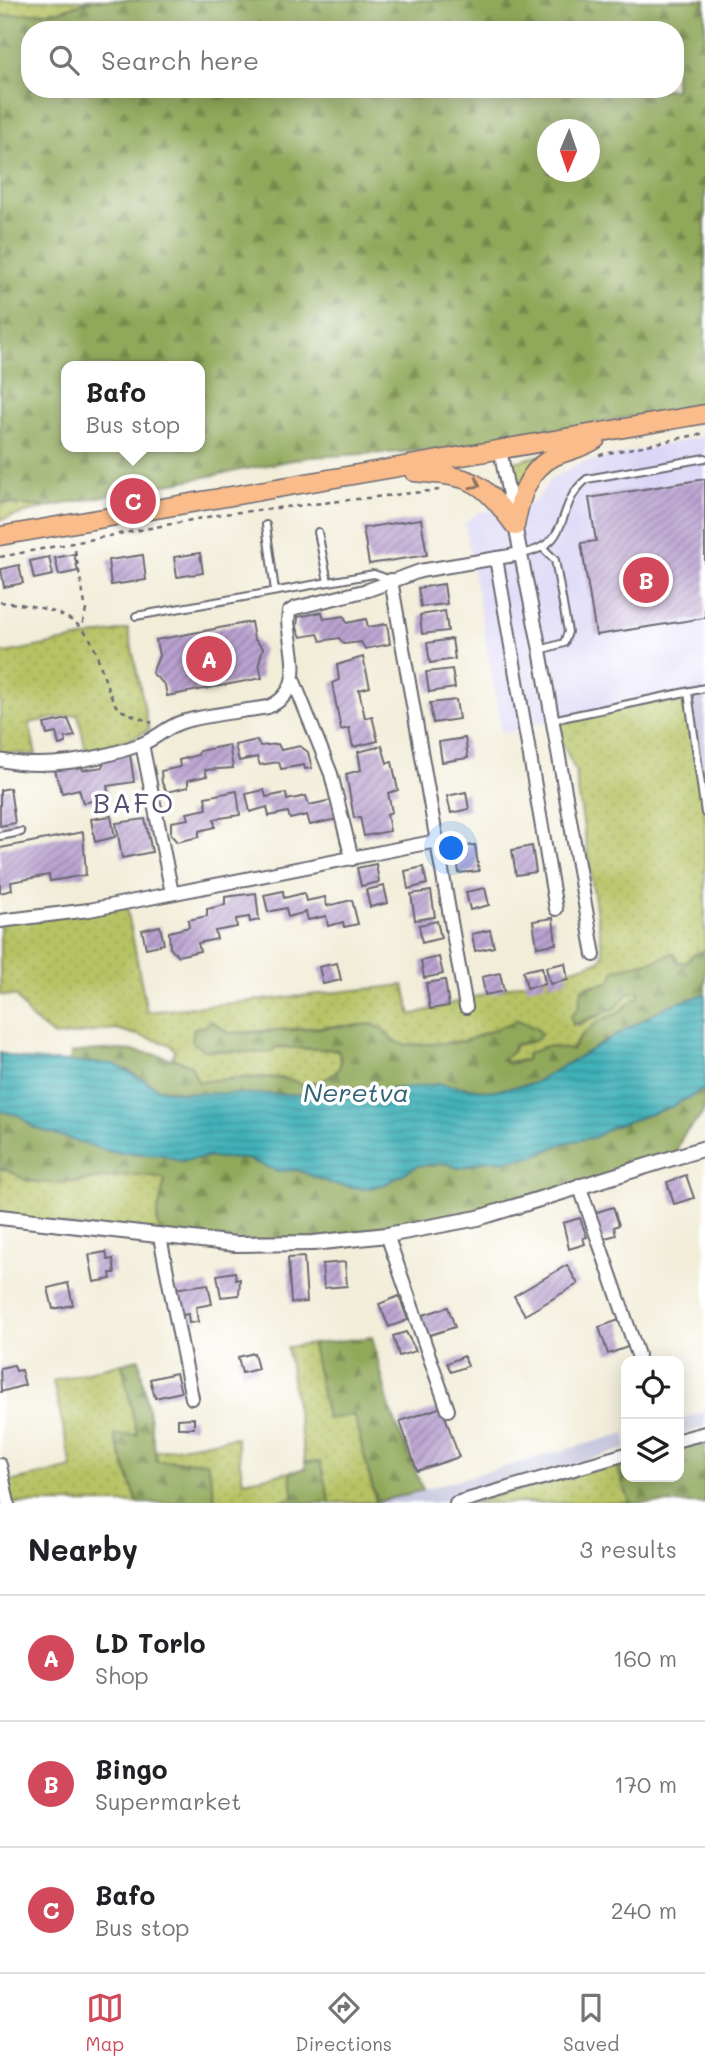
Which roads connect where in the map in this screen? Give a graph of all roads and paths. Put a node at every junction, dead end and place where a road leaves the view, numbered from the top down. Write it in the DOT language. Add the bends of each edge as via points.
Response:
graph roads {
  1 [pos="705,414"];
  2 [pos="604,432"];
  3 [pos="705,433"];
  4 [pos="500,450"];
  5 [pos="597,456"];
  6 [pos="705,457"];
  7 [pos="386,470"];
  8 [pos="441,490"];
  9 [pos="266,525"];
  10 [pos="515,526"];
  11 [pos="318,532"];
  12 [pos="0,536"];
  13 [pos="544,549"];
  14 [pos="75,550"];
  15 [pos="520,554"];
  16 [pos="0,557"];
  17 [pos="496,558"];
  18 [pos="391,580"];
  19 [pos="328,582"];
  20 [pos="275,591"];
  21 [pos="0,602"];
  22 [pos="136,616"];
  23 [pos="82,626"];
  24 [pos="540,650"];
  25 [pos="293,679"];
  26 [pos="705,688"];
  27 [pos="688,692"];
  28 [pos="552,720"];
  29 [pos="164,729"];
  30 [pos="142,744"];
  31 [pos="0,760"];
  32 [pos="705,813"];
  33 [pos="21,832"];
  34 [pos="0,836"];
  35 [pos="437,841"];
  36 [pos="352,859"];
  37 [pos="172,893"];
  38 [pos="556,909"];
  39 [pos="0,921"];
  40 [pos="594,955"];
  41 [pos="466,1007"];
  42 [pos="705,1148"];
  43 [pos="579,1185"];
  44 [pos="0,1217"];
  45 [pos="387,1235"];
  46 [pos="160,1237"];
  47 [pos="638,1355"];
  48 [pos="192,1398"];
  49 [pos="447,1410"];
  50 [pos="705,1433"];
  51 [pos="684,1439"];
  52 [pos="621,1455"];
  53 [pos="0,1465"];
  54 [pos="8,1503"];
  55 [pos="456,1503"];
  1 -- 2 [label="main road"];
  2 -- 4 [label="main road"];
  2 -- 10 [label="main road" via="540,467 523,488"];
  3 -- 5 [label="path"];
  4 -- 7 [label="main road"];
  4 -- 10 [label="street"];
  6 -- 13 [label="lane" via="587,479 574,493"];
  7 -- 10 [label="main road, one-way" via="473,481 495,498"];
  7 -- 12 [label="main road"];
  8 -- 16 [label="path" via="223,514"];
  9 -- 20 [label="lane"];
  10 -- 15 [label="street"];
  11 -- 19 [label="lane"];
  13 -- 15 [label="lane"];
  13 -- 24 [label="lane" via="555,560 568,632 564,642"];
  14 -- 23 [label="path" via="86,610"];
  15 -- 17 [label="street"];
  15 -- 24 [label="street"];
  17 -- 18 [label="street"];
  17 -- 38 [label="street"];
  18 -- 19 [label="lane" via="373,574"];
  18 -- 25 [label="street" via="289,612"];
  18 -- 35 [label="street"];
  19 -- 20 [label="lane"];
  20 -- 22 [label="lane"];
  21 -- 23 [label="path" via="40,607"];
  23 -- 29 [label="path" via="118,709"];
  24 -- 28 [label="street"];
  25 -- 29 [label="street" via="288,695 268,707"];
  25 -- 36 [label="street" via="331,774"];
  26 -- 27 [label="lane"];
  27 -- 28 [label="lane"];
  27 -- 32 [label="lane"];
  28 -- 40 [label="street"];
  29 -- 30 [label="street"];
  30 -- 31 [label="street" via="75,761 32,764"];
  30 -- 37 [label="street"];
  33 -- 34 [label="lane"];
  35 -- 36 [label="street"];
  35 -- 41 [label="street"];
  36 -- 37 [label="street"];
  37 -- 39 [label="street"];
  42 -- 43 [label="street"];
  43 -- 45 [label="street" via="478,1218"];
  43 -- 47 [label="street"];
  44 -- 46 [label="street"];
  45 -- 46 [label="street" via="313,1243 236,1244"];
  45 -- 49 [label="street"];
  46 -- 48 [label="street"];
  50 -- 51 [label="street"];
  52 -- 55 [label="street"];
  53 -- 54 [label="street"];
}
